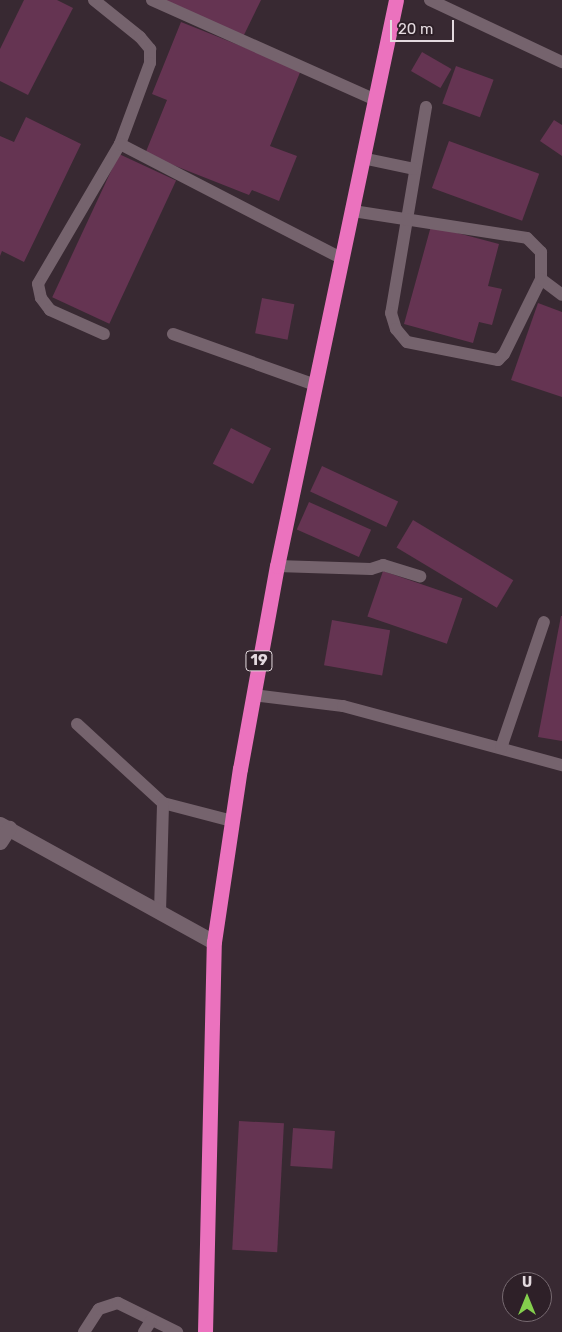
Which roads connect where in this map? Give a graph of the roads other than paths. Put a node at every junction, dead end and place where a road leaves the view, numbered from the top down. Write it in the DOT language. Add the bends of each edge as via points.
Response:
graph roads {
  1 [pos="94,0"];
  2 [pos="152,0"];
  3 [pos="396,0"];
  4 [pos="430,0"];
  5 [pos="562,62"];
  6 [pos="373,99"];
  7 [pos="426,107"];
  8 [pos="120,144"];
  9 [pos="362,158"];
  10 [pos="414,169"];
  11 [pos="353,211"];
  12 [pos="408,218"];
  13 [pos="341,258"];
  14 [pos="541,278"];
  15 [pos="562,295"];
  16 [pos="104,334"];
  17 [pos="173,334"];
  18 [pos="313,384"];
  19 [pos="277,566"];
  20 [pos="420,576"];
  21 [pos="544,622"];
  22 [pos="253,695"];
  23 [pos="77,724"];
  24 [pos="501,748"];
  25 [pos="562,765"];
  26 [pos="163,802"];
  27 [pos="232,820"];
  28 [pos="5,826"];
  29 [pos="0,842"];
  30 [pos="160,912"];
  31 [pos="214,942"];
  32 [pos="151,1321"];
  33 [pos="84,1332"];
  34 [pos="144,1332"];
  35 [pos="177,1332"];
  36 [pos="205,1332"];
  1 -- 8 [label="lane" via="150,49 150,63 140,95"];
  2 -- 6 [label="lane"];
  3 -- 6 [label="highway, 19"];
  4 -- 5 [label="lane"];
  6 -- 9 [label="highway, 19"];
  7 -- 10 [label="lane"];
  8 -- 13 [label="lane"];
  8 -- 16 [label="lane" via="38,284 41,298 50,310"];
  9 -- 10 [label="lane"];
  9 -- 11 [label="highway, 19"];
  10 -- 12 [label="lane"];
  11 -- 12 [label="lane" via="372,216"];
  11 -- 13 [label="highway, 19"];
  12 -- 14 [label="lane" via="527,238 541,252"];
  12 -- 14 [label="lane" via="391,313 396,329 407,342 498,360 504,354"];
  13 -- 18 [label="highway, 19"];
  14 -- 15 [label="lane"];
  17 -- 18 [label="lane"];
  18 -- 19 [label="highway, 19"];
  19 -- 20 [label="lane" via="371,569 383,565"];
  19 -- 22 [label="highway, 19"];
  21 -- 24 [label="lane"];
  22 -- 24 [label="lane" via="343,706"];
  22 -- 27 [label="highway, 19"];
  23 -- 26 [label="lane"];
  24 -- 25 [label="lane"];
  26 -- 27 [label="lane"];
  26 -- 30 [label="lane"];
  27 -- 31 [label="highway, 19"];
  28 -- 29 [label="street"];
  28 -- 30 [label="street"];
  30 -- 31 [label="street"];
  31 -- 36 [label="highway, 19"];
  32 -- 33 [label="lane" via="139,1311 118,1303 108,1304 99,1309"];
  32 -- 34 [label="lane"];
  32 -- 35 [label="lane"];
}
